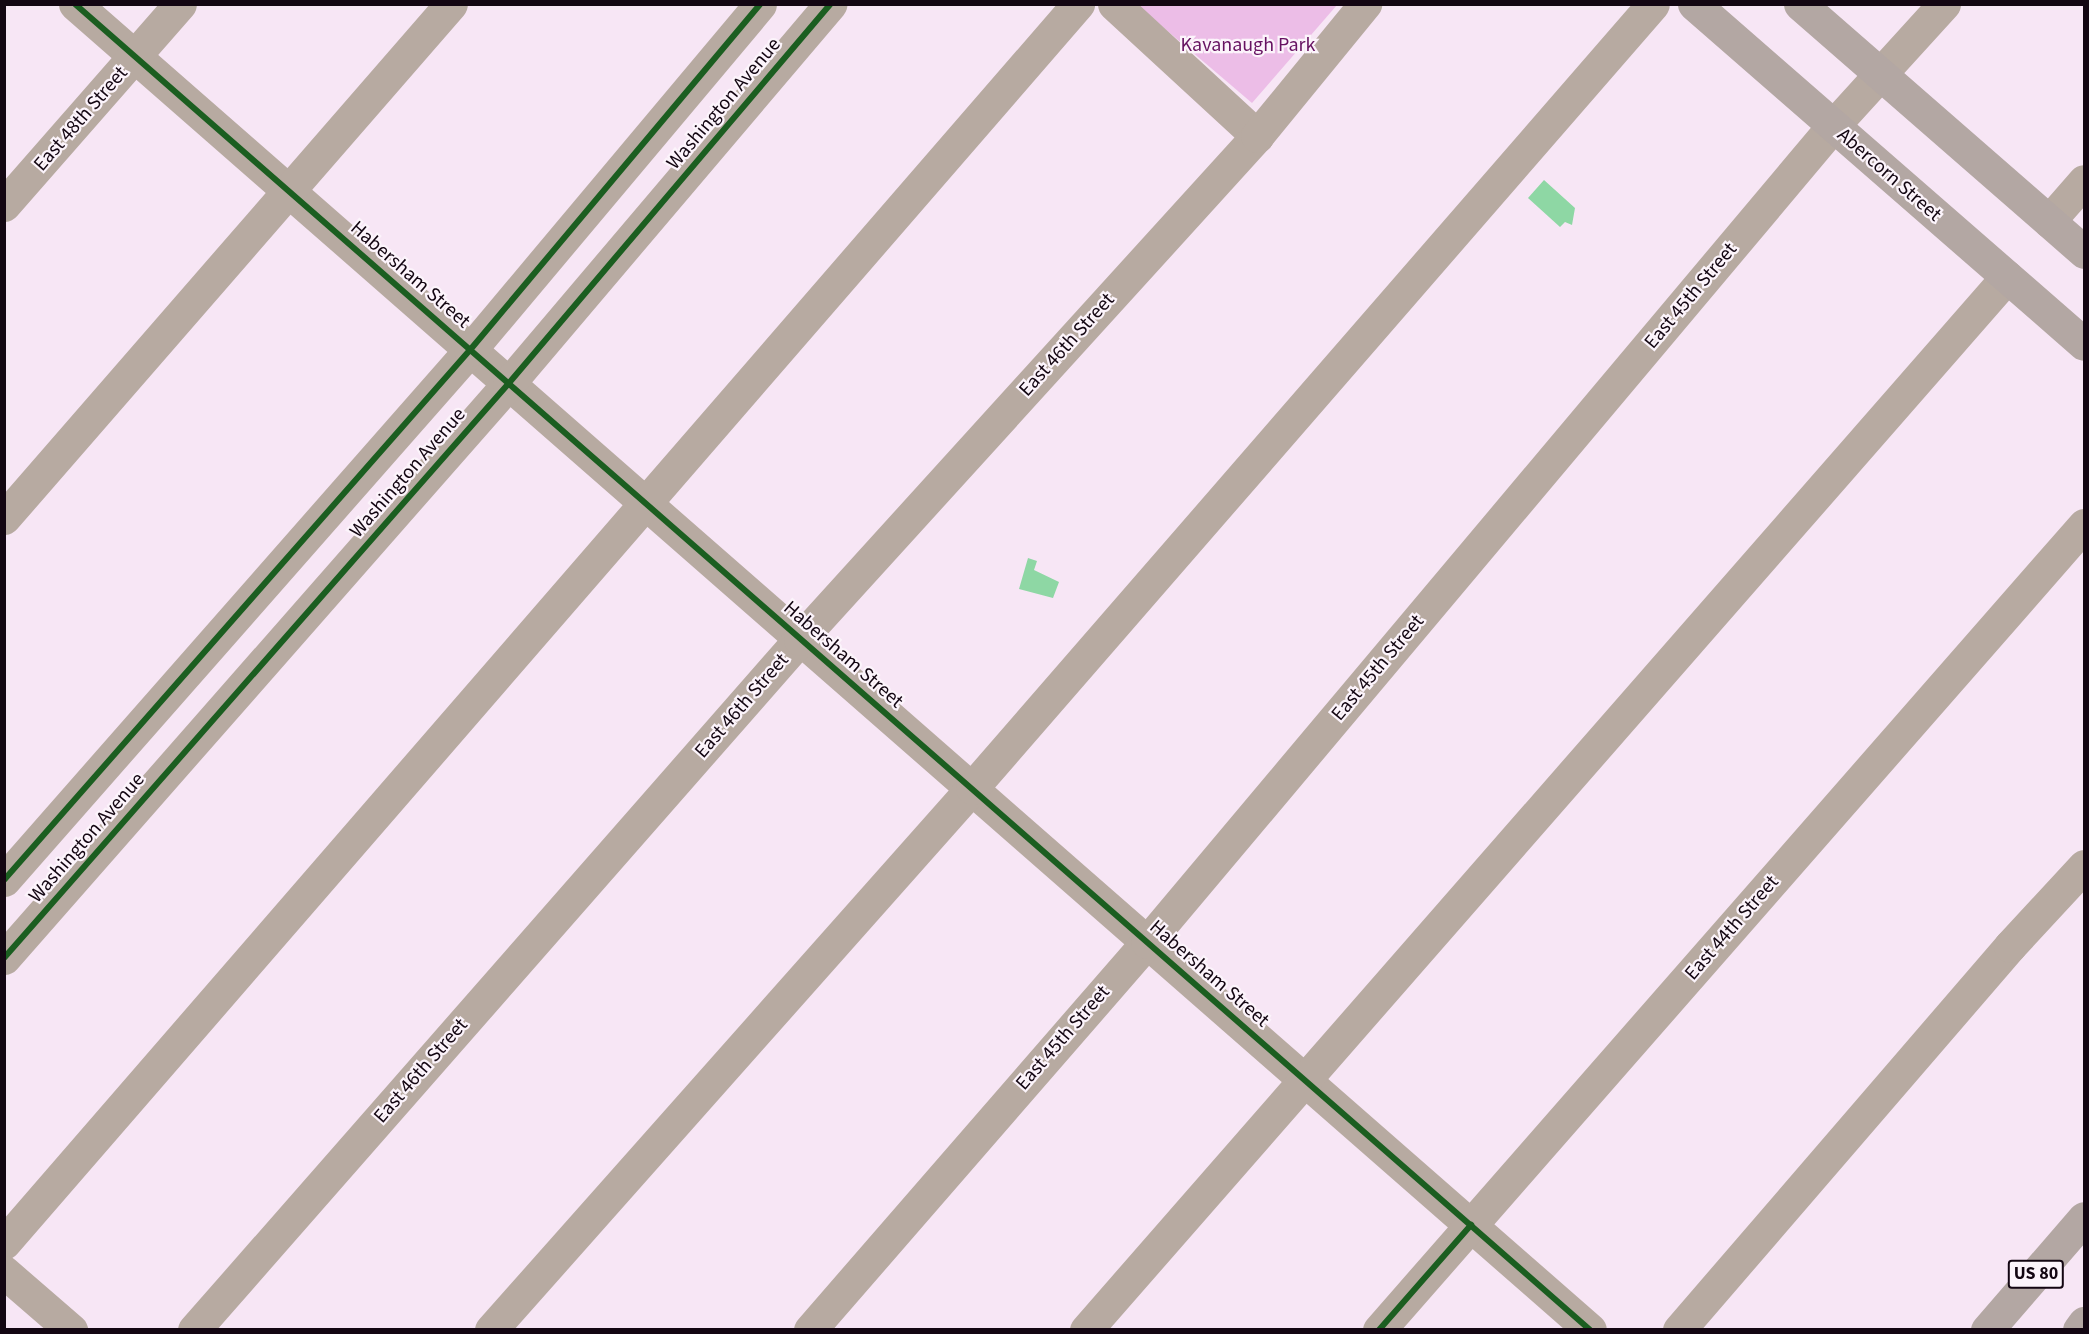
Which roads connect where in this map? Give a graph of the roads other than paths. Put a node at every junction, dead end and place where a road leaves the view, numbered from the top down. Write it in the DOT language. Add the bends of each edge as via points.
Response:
graph roads {
  1 [pos="75,4"];
  2 [pos="180,4"];
  3 [pos="451,4"];
  4 [pos="760,4"];
  5 [pos="830,4"];
  6 [pos="1077,4"];
  7 [pos="1114,4"];
  8 [pos="1365,4"];
  9 [pos="1653,4"];
  10 [pos="1694,4"];
  11 [pos="1800,4"];
  12 [pos="1944,4"];
  13 [pos="135,57"];
  14 [pos="1879,74"];
  15 [pos="1833,126"];
  16 [pos="1257,136"];
  17 [pos="2085,181"];
  18 [pos="288,191"];
  19 [pos="4,206"];
  20 [pos="2049,221"];
  21 [pos="2085,252"];
  22 [pos="2007,277"];
  23 [pos="2085,344"];
  24 [pos="470,350"];
  25 [pos="509,383"];
  26 [pos="645,503"];
  27 [pos="4,518"];
  28 [pos="2085,525"];
  29 [pos="800,639"];
  30 [pos="972,788"];
  31 [pos="2085,866"];
  32 [pos="4,880"];
  33 [pos="1147,942"];
  34 [pos="4,957"];
  35 [pos="1305,1080"];
  36 [pos="2085,1218"];
  37 [pos="1471,1225"];
  38 [pos="4,1243"];
  39 [pos="4,1272"];
  40 [pos="2085,1323"];
  41 [pos="71,1329"];
  42 [pos="194,1329"];
  43 [pos="491,1329"];
  44 [pos="810,1329"];
  45 [pos="1086,1329"];
  46 [pos="1379,1329"];
  47 [pos="1590,1329"];
  48 [pos="1679,1329"];
  49 [pos="1987,1329"];
  50 [pos="2079,1329"];
  1 -- 13 [label="street, Habersham Street"];
  2 -- 13 [label="street, East 48th Street"];
  3 -- 18 [label="street"];
  4 -- 24 [label="street, Washington Avenue"];
  5 -- 25 [label="street, Washington Avenue"];
  6 -- 26 [label="street"];
  7 -- 16 [label="street"];
  8 -- 16 [label="street, East 46th Street"];
  9 -- 30 [label="street"];
  10 -- 15 [label="main road, Abercorn Street"];
  11 -- 14 [label="main road"];
  12 -- 14 [label="street, East 45th Street"];
  13 -- 18 [label="street, Habersham Street"];
  13 -- 19 [label="street, East 48th Street"];
  14 -- 15 [label="street, East 45th Street"];
  14 -- 20 [label="main road"];
  15 -- 22 [label="main road, Abercorn Street"];
  15 -- 33 [label="street, East 45th Street"];
  16 -- 29 [label="street, East 46th Street"];
  17 -- 20 [label="street"];
  18 -- 24 [label="street, Habersham Street"];
  18 -- 27 [label="street"];
  20 -- 21 [label="main road"];
  22 -- 23 [label="main road, Abercorn Street"];
  22 -- 35 [label="street"];
  24 -- 25 [label="street, Habersham Street"];
  24 -- 32 [label="street, Washington Avenue"];
  25 -- 26 [label="street, Habersham Street"];
  25 -- 34 [label="street, Washington Avenue"];
  26 -- 29 [label="street, Habersham Street"];
  26 -- 38 [label="street"];
  28 -- 37 [label="street, East 44th Street"];
  29 -- 30 [label="street, Habersham Street"];
  29 -- 42 [label="street, East 46th Street"];
  30 -- 33 [label="street, Habersham Street"];
  30 -- 43 [label="street"];
  31 -- 48 [label="street" via="2010,946"];
  33 -- 35 [label="street, Habersham Street"];
  33 -- 44 [label="street, East 45th Street"];
  35 -- 37 [label="street, Habersham Street"];
  35 -- 45 [label="street"];
  36 -- 49 [label="main road, US 80"];
  37 -- 46 [label="street, East 44th Street"];
  37 -- 47 [label="street, Habersham Street"];
  39 -- 41 [label="street"];
  40 -- 50 [label="main road"];
}
